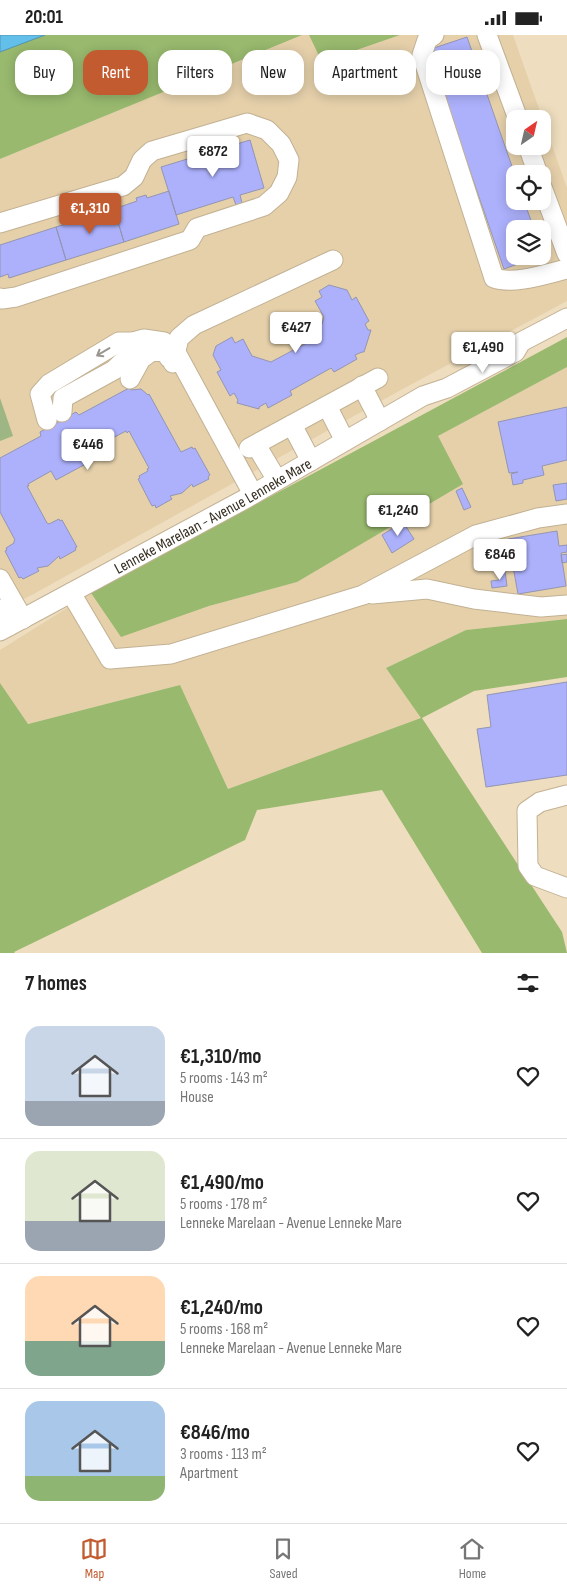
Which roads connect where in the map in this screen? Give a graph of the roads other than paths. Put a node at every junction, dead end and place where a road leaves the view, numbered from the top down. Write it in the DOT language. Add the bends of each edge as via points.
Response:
graph roads {
  1 [pos="434,35"];
  2 [pos="487,35"];
  3 [pos="515,110"];
  4 [pos="550,210"];
  5 [pos="0,223"];
  6 [pos="567,255"];
  7 [pos="332,261"];
  8 [pos="567,269"];
  9 [pos="0,298"];
  10 [pos="567,318"];
  11 [pos="174,359"];
  12 [pos="130,379"];
  13 [pos="327,405"];
  14 [pos="55,416"];
  15 [pos="380,421"];
  16 [pos="292,425"];
  17 [pos="345,441"];
  18 [pos="312,461"];
  19 [pos="277,480"];
  20 [pos="249,496"];
  21 [pos="567,514"];
  22 [pos="0,579"];
  23 [pos="70,593"];
  24 [pos="363,595"];
  25 [pos="567,605"];
  26 [pos="0,609"];
  27 [pos="11,625"];
  28 [pos="567,795"];
  29 [pos="567,888"];
  1 -- 8 [label="street" via="427,40 422,55 494,278 512,281"];
  2 -- 3 [label="street"];
  4 -- 6 [label="street"];
  5 -- 9 [label="street" via="124,186 152,151 247,123 267,130 281,144 288,160 287,177 279,193 264,206 197,228 190,240 16,297"];
  7 -- 11 [label="street" via="194,325 179,338"];
  10 -- 15 [label="street, Lenneke Marelaan - Avenue Lenneke Mare" via="521,342 515,352 447,388 423,396"];
  11 -- 12 [label="street" via="166,352 152,351 141,359"];
  11 -- 14 [label="street, one-way" via="164,342 133,341 130,355 114,370 63,398"];
  11 -- 20 [label="street"];
  13 -- 15 [label="street" via="370,382"];
  13 -- 16 [label="street"];
  13 -- 17 [label="street"];
  15 -- 17 [label="street, Lenneke Marelaan - Avenue Lenneke Mare"];
  16 -- 18 [label="street"];
  16 -- 19 [label="street" via="252,447"];
  17 -- 18 [label="street, Lenneke Marelaan - Avenue Lenneke Mare"];
  18 -- 19 [label="street, Lenneke Marelaan - Avenue Lenneke Mare"];
  19 -- 20 [label="street, Lenneke Marelaan - Avenue Lenneke Mare"];
  20 -- 23 [label="street, Lenneke Marelaan - Avenue Lenneke Mare"];
  21 -- 24 [label="street" via="538,518 476,535"];
  22 -- 27 [label="street"];
  23 -- 24 [label="street" via="110,659 171,654"];
  23 -- 27 [label="street, Lenneke Marelaan - Avenue Lenneke Mare"];
  24 -- 25 [label="street" via="427,589 540,607"];
  26 -- 27 [label="street"];
  28 -- 29 [label="street" via="540,802 527,811 528,866 535,875"];
}
